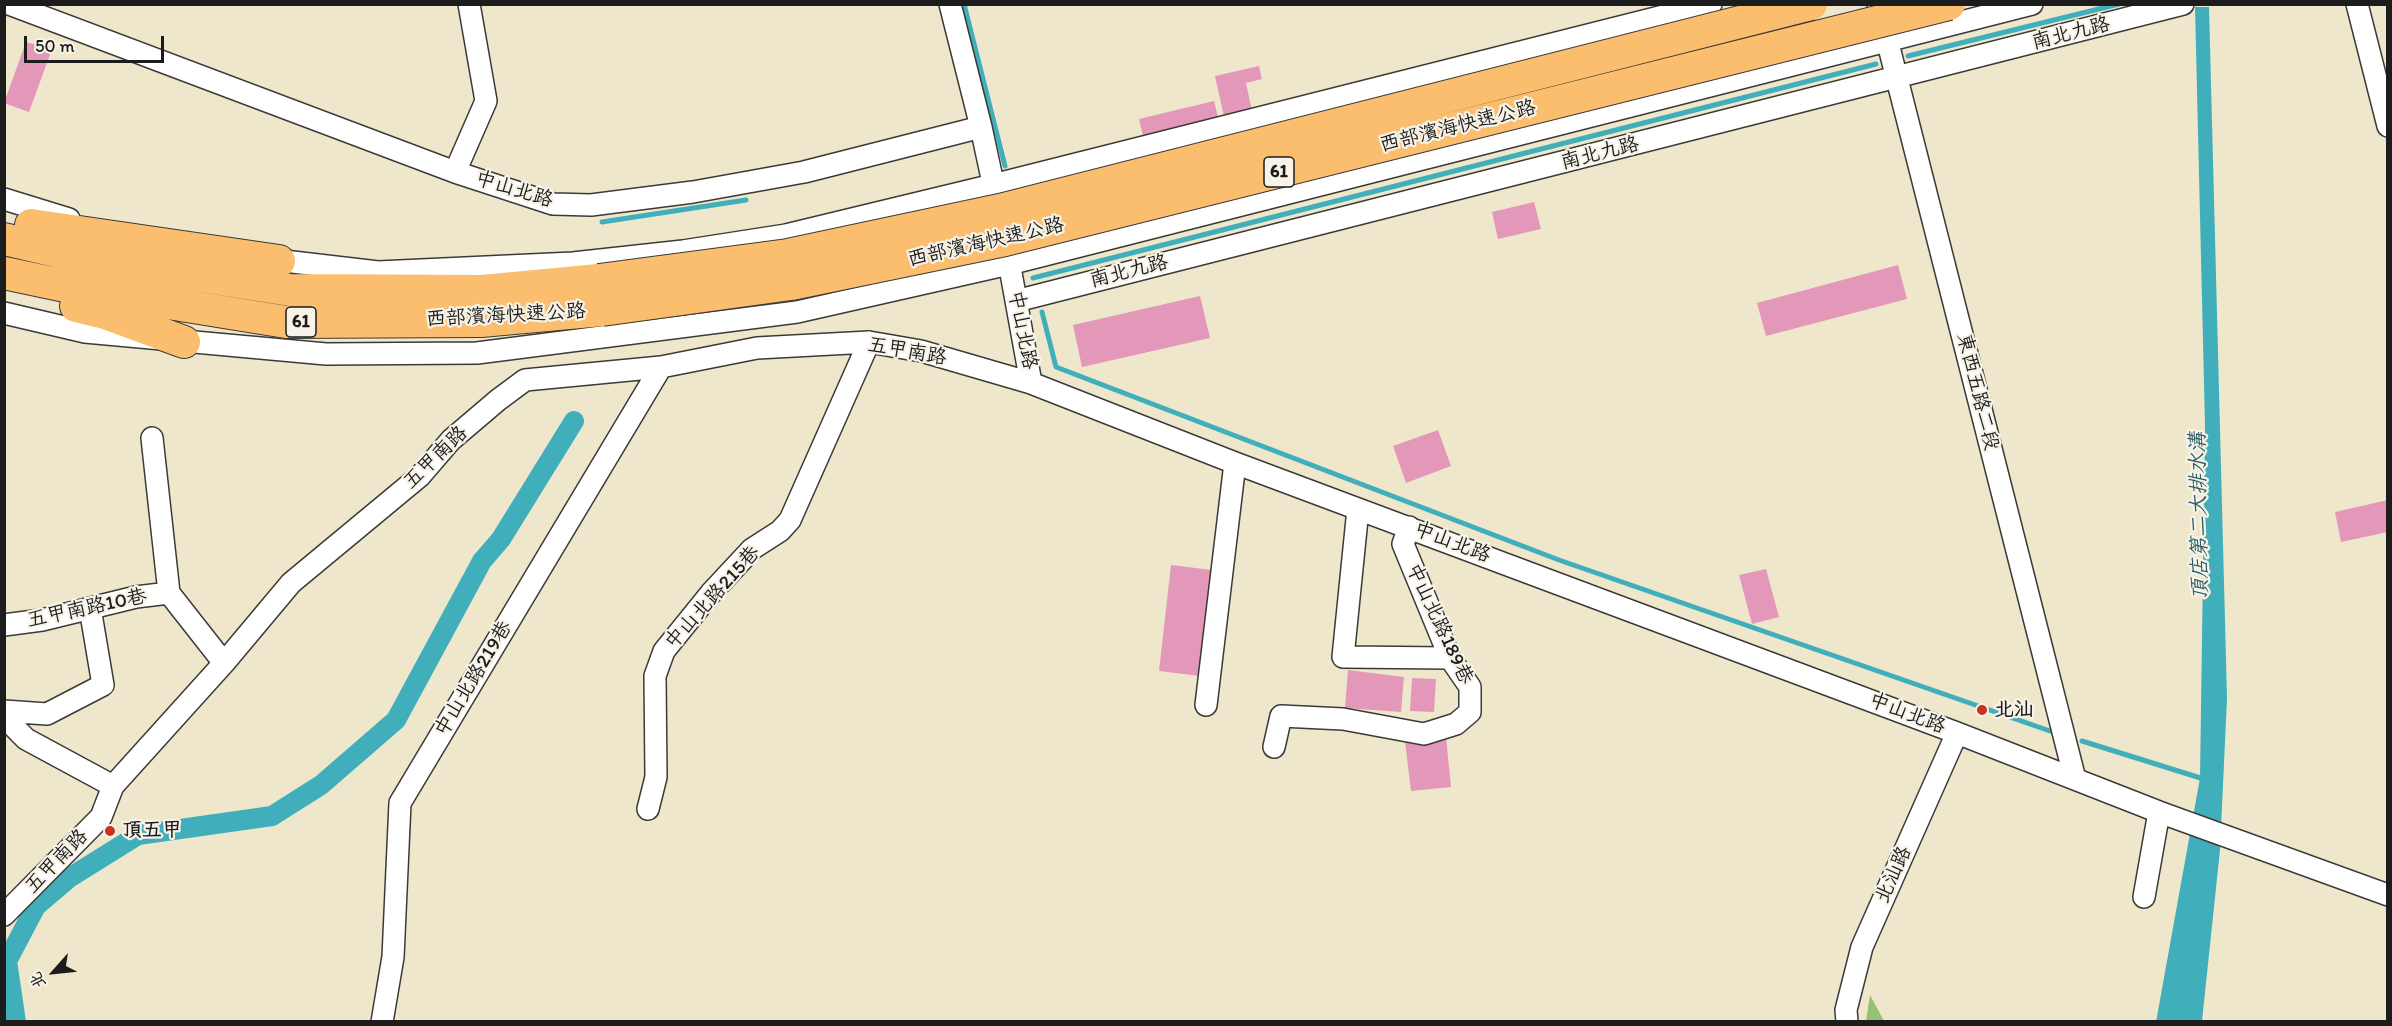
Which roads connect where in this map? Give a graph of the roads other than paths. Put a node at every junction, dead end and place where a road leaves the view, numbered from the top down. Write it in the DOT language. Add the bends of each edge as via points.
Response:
graph roads {
  1 [pos="469,4"];
  2 [pos="950,4"];
  3 [pos="1711,4"];
  4 [pos="1811,4"];
  5 [pos="1878,4"];
  6 [pos="1949,4"];
  7 [pos="2032,4"];
  8 [pos="2183,4"];
  9 [pos="2357,4"];
  10 [pos="12,5"];
  11 [pos="1887,41"];
  12 [pos="1897,79"];
  13 [pos="2388,126"];
  14 [pos="981,127"];
  15 [pos="455,172"];
  16 [pos="993,185"];
  17 [pos="4,199"];
  18 [pos="4,221"];
  19 [pos="4,239"];
  20 [pos="279,261"];
  21 [pos="1009,264"];
  22 [pos="4,273"];
  23 [pos="4,290"];
  24 [pos="601,295"];
  25 [pos="1016,301"];
  26 [pos="4,313"];
  27 [pos="184,342"];
  28 [pos="869,342"];
  29 [pos="661,367"];
  30 [pos="1031,383"];
  31 [pos="152,438"];
  32 [pos="1235,463"];
  33 [pos="1358,509"];
  34 [pos="1409,527"];
  35 [pos="169,593"];
  36 [pos="90,608"];
  37 [pos="4,625"];
  38 [pos="1450,658"];
  39 [pos="224,663"];
  40 [pos="1206,705"];
  41 [pos="4,711"];
  42 [pos="4,717"];
  43 [pos="1957,733"];
  44 [pos="1274,747"];
  45 [pos="2075,779"];
  46 [pos="113,786"];
  47 [pos="648,809"];
  48 [pos="2159,812"];
  49 [pos="2388,895"];
  50 [pos="2144,897"];
  51 [pos="4,915"];
  52 [pos="382,1022"];
  53 [pos="1847,1022"];
  1 -- 15 [label="street" via="486,101"];
  2 -- 14 [label="street"];
  3 -- 16 [label="street"];
  4 -- 24 [label="highway, 西部濱海快速公路 / 61, bridge" via="1000,210"];
  5 -- 11 [label="street, 東西五路二段"];
  6 -- 24 [label="highway, 西部濱海快速公路 / 61, bridge" via="1005,240 791,284"];
  7 -- 11 [label="street"];
  8 -- 12 [label="street, 南北九路"];
  9 -- 13 [label="street"];
  10 -- 15 [label="street, 中山北路"];
  11 -- 12 [label="street, 東西五路二段"];
  11 -- 21 [label="street"];
  12 -- 25 [label="street, 南北九路"];
  12 -- 45 [label="street, 東西五路二段"];
  14 -- 15 [label="street, 中山北路" via="804,172 591,205 553,204"];
  14 -- 16 [label="street, 中山北路"];
  16 -- 20 [label="street" via="786,235 661,254 573,263 378,272"];
  16 -- 21 [label="street, 中山北路"];
  17 -- 20 [label="street" via="101,229"];
  18 -- 20 [label="highway"];
  19 -- 24 [label="highway, 西部濱海快速公路 / 61" via="81,257 290,290"];
  21 -- 25 [label="street, 中山北路"];
  21 -- 27 [label="street" via="797,312 477,353 326,354"];
  22 -- 24 [label="highway, 西部濱海快速公路 / 61" via="286,322 481,321"];
  23 -- 27 [label="highway" via="105,313"];
  25 -- 30 [label="street, 中山北路"];
  26 -- 27 [label="street" via="85,332"];
  28 -- 29 [label="street, 五甲南路" via="757,348"];
  28 -- 30 [label="street, 五甲南路" via="921,351"];
  28 -- 47 [label="street, 中山北路215巷" via="790,520 752,549 664,651 655,676 656,777"];
  29 -- 39 [label="street, 五甲南路" via="525,380 451,440 420,476 291,584"];
  29 -- 52 [label="street, 中山北路219巷" via="400,803 393,957"];
  30 -- 32 [label="street, 中山北路"];
  31 -- 35 [label="street, 五甲南路10巷"];
  32 -- 33 [label="street, 中山北路"];
  32 -- 40 [label="street"];
  33 -- 34 [label="street, 中山北路"];
  33 -- 38 [label="street" via="1343,657"];
  34 -- 38 [label="street, 中山北路189巷" via="1403,544"];
  34 -- 43 [label="street, 中山北路"];
  35 -- 36 [label="street, 五甲南路10巷"];
  35 -- 39 [label="street, 五甲南路10巷"];
  36 -- 37 [label="street, 五甲南路10巷"];
  36 -- 41 [label="street" via="103,684 47,714"];
  38 -- 44 [label="street, 中山北路189巷" via="1470,687 1470,712 1456,724 1424,734 1343,718 1281,716"];
  39 -- 46 [label="street, 五甲南路"];
  42 -- 46 [label="street" via="26,738"];
  43 -- 45 [label="street, 中山北路"];
  43 -- 53 [label="street, 北汕路" via="1862,947 1846,1010"];
  45 -- 48 [label="street, 中山北路"];
  46 -- 51 [label="street, 五甲南路" via="101,817"];
  48 -- 49 [label="street, 中山北路"];
  48 -- 50 [label="street"];
}
